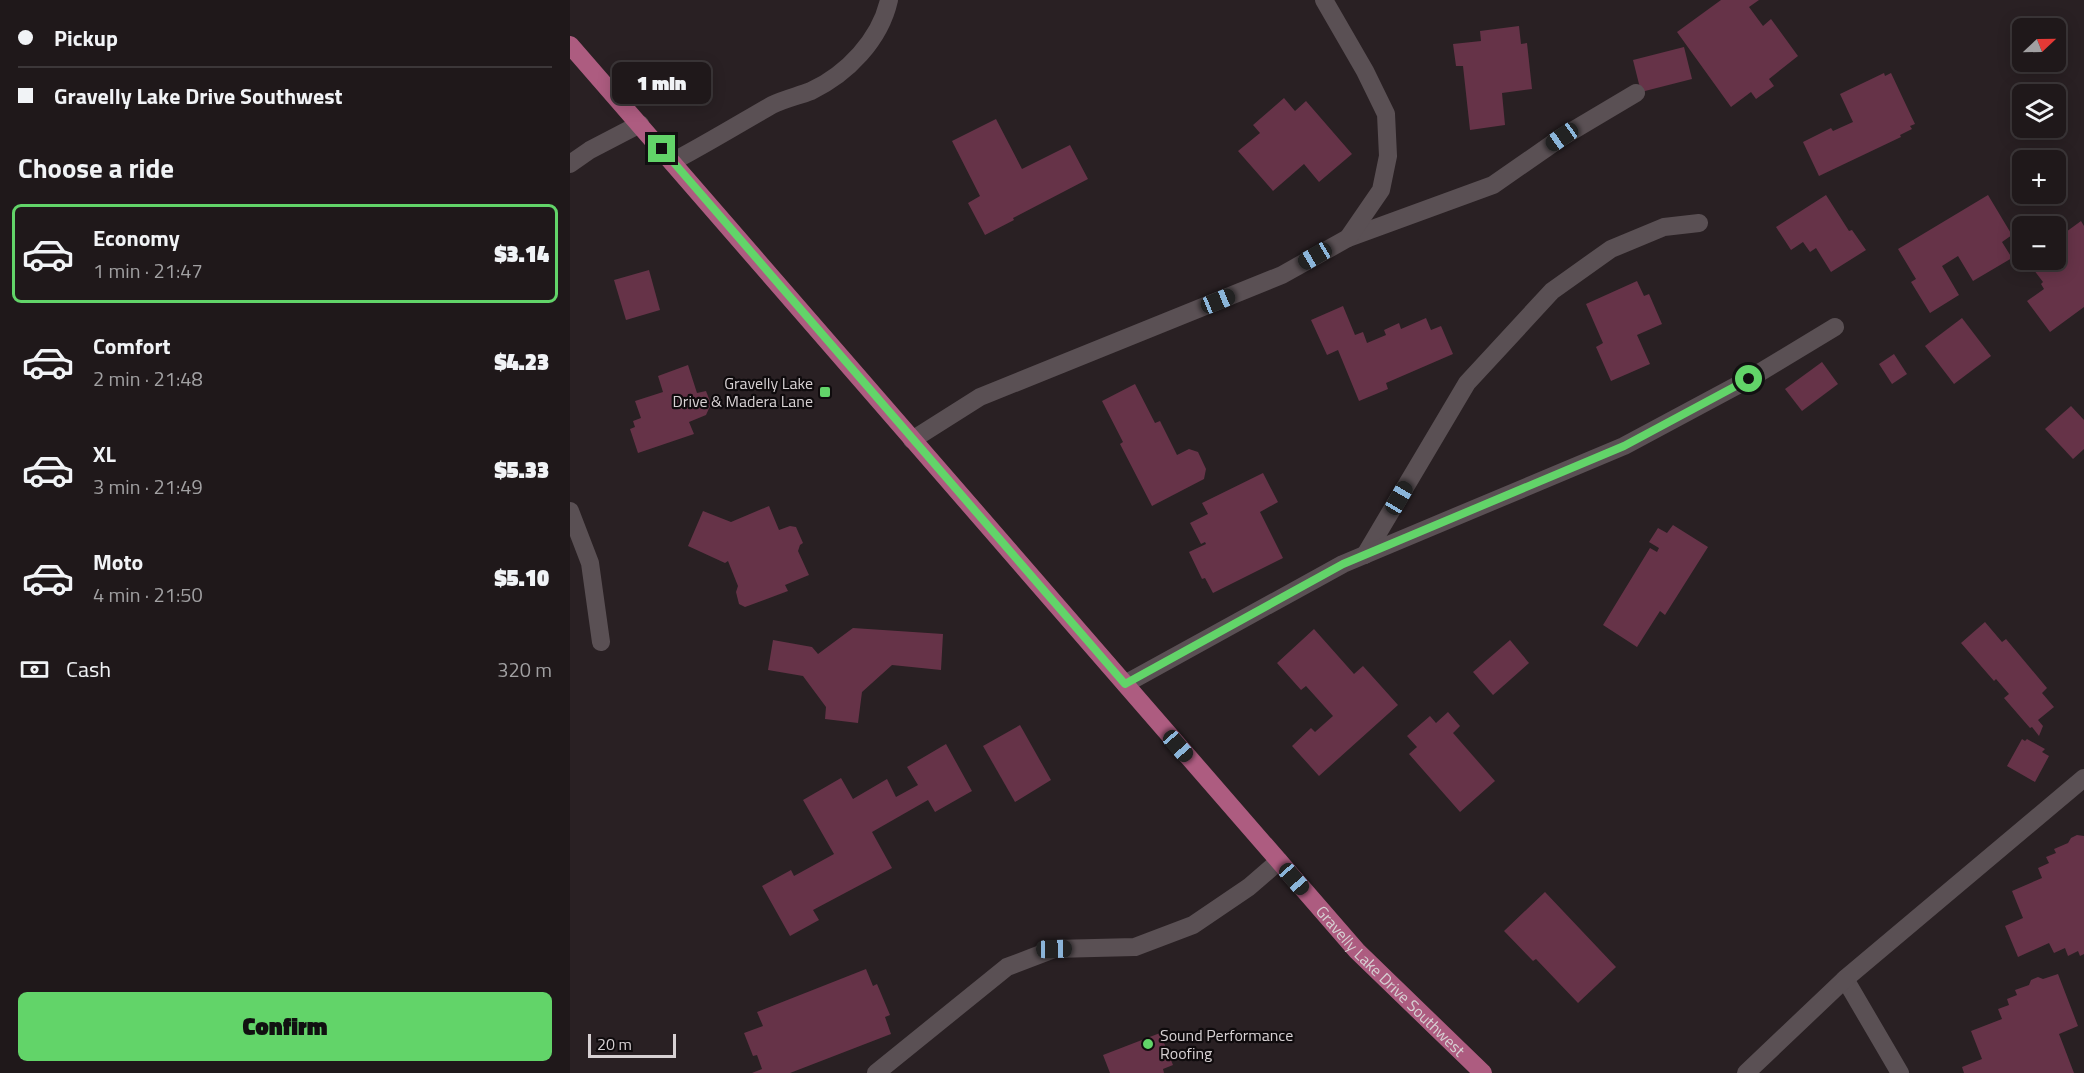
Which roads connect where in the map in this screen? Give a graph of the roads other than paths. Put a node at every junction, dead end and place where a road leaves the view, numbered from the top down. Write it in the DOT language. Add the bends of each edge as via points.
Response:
graph roads {
  1 [pos="889,0"];
  2 [pos="1324,0"];
  3 [pos="570,45"];
  4 [pos="1636,93"];
  5 [pos="640,124"];
  6 [pos="672,162"];
  7 [pos="570,164"];
  8 [pos="1699,223"];
  9 [pos="1348,238"];
  10 [pos="1835,327"];
  11 [pos="912,441"];
  12 [pos="570,511"];
  13 [pos="1365,555"];
  14 [pos="601,642"];
  15 [pos="1125,684"];
  16 [pos="2084,778"];
  17 [pos="1279,861"];
  18 [pos="1845,979"];
  19 [pos="876,1073"];
  20 [pos="1483,1073"];
  21 [pos="1746,1073"];
  22 [pos="1900,1073"];
  1 -- 6 [label="street" via="872,39 839,74 811,91 776,103"];
  2 -- 9 [label="street" via="1386,114 1388,156 1382,190"];
  3 -- 5 [label="main road, Gravelly Lake Drive Southwest"];
  4 -- 9 [label="street" via="1562,137 1493,185"];
  5 -- 6 [label="main road, Gravelly Lake Drive Southwest"];
  5 -- 7 [label="street"];
  6 -- 11 [label="main road, Gravelly Lake Drive Southwest"];
  8 -- 13 [label="street" via="1664,227 1611,249 1552,291 1467,383"];
  9 -- 11 [label="street" via="1282,275 980,397"];
  10 -- 13 [label="street" via="1749,379 1624,446"];
  11 -- 15 [label="main road, Gravelly Lake Drive Southwest"];
  12 -- 14 [label="street" via="590,563"];
  13 -- 15 [label="street"];
  15 -- 17 [label="main road, Gravelly Lake Drive Southwest"];
  16 -- 18 [label="street"];
  17 -- 19 [label="street" via="1193,926 1135,947 1054,949 1007,967"];
  17 -- 20 [label="main road, Gravelly Lake Drive Southwest" via="1357,951"];
  18 -- 21 [label="street"];
  18 -- 22 [label="street"];
}
